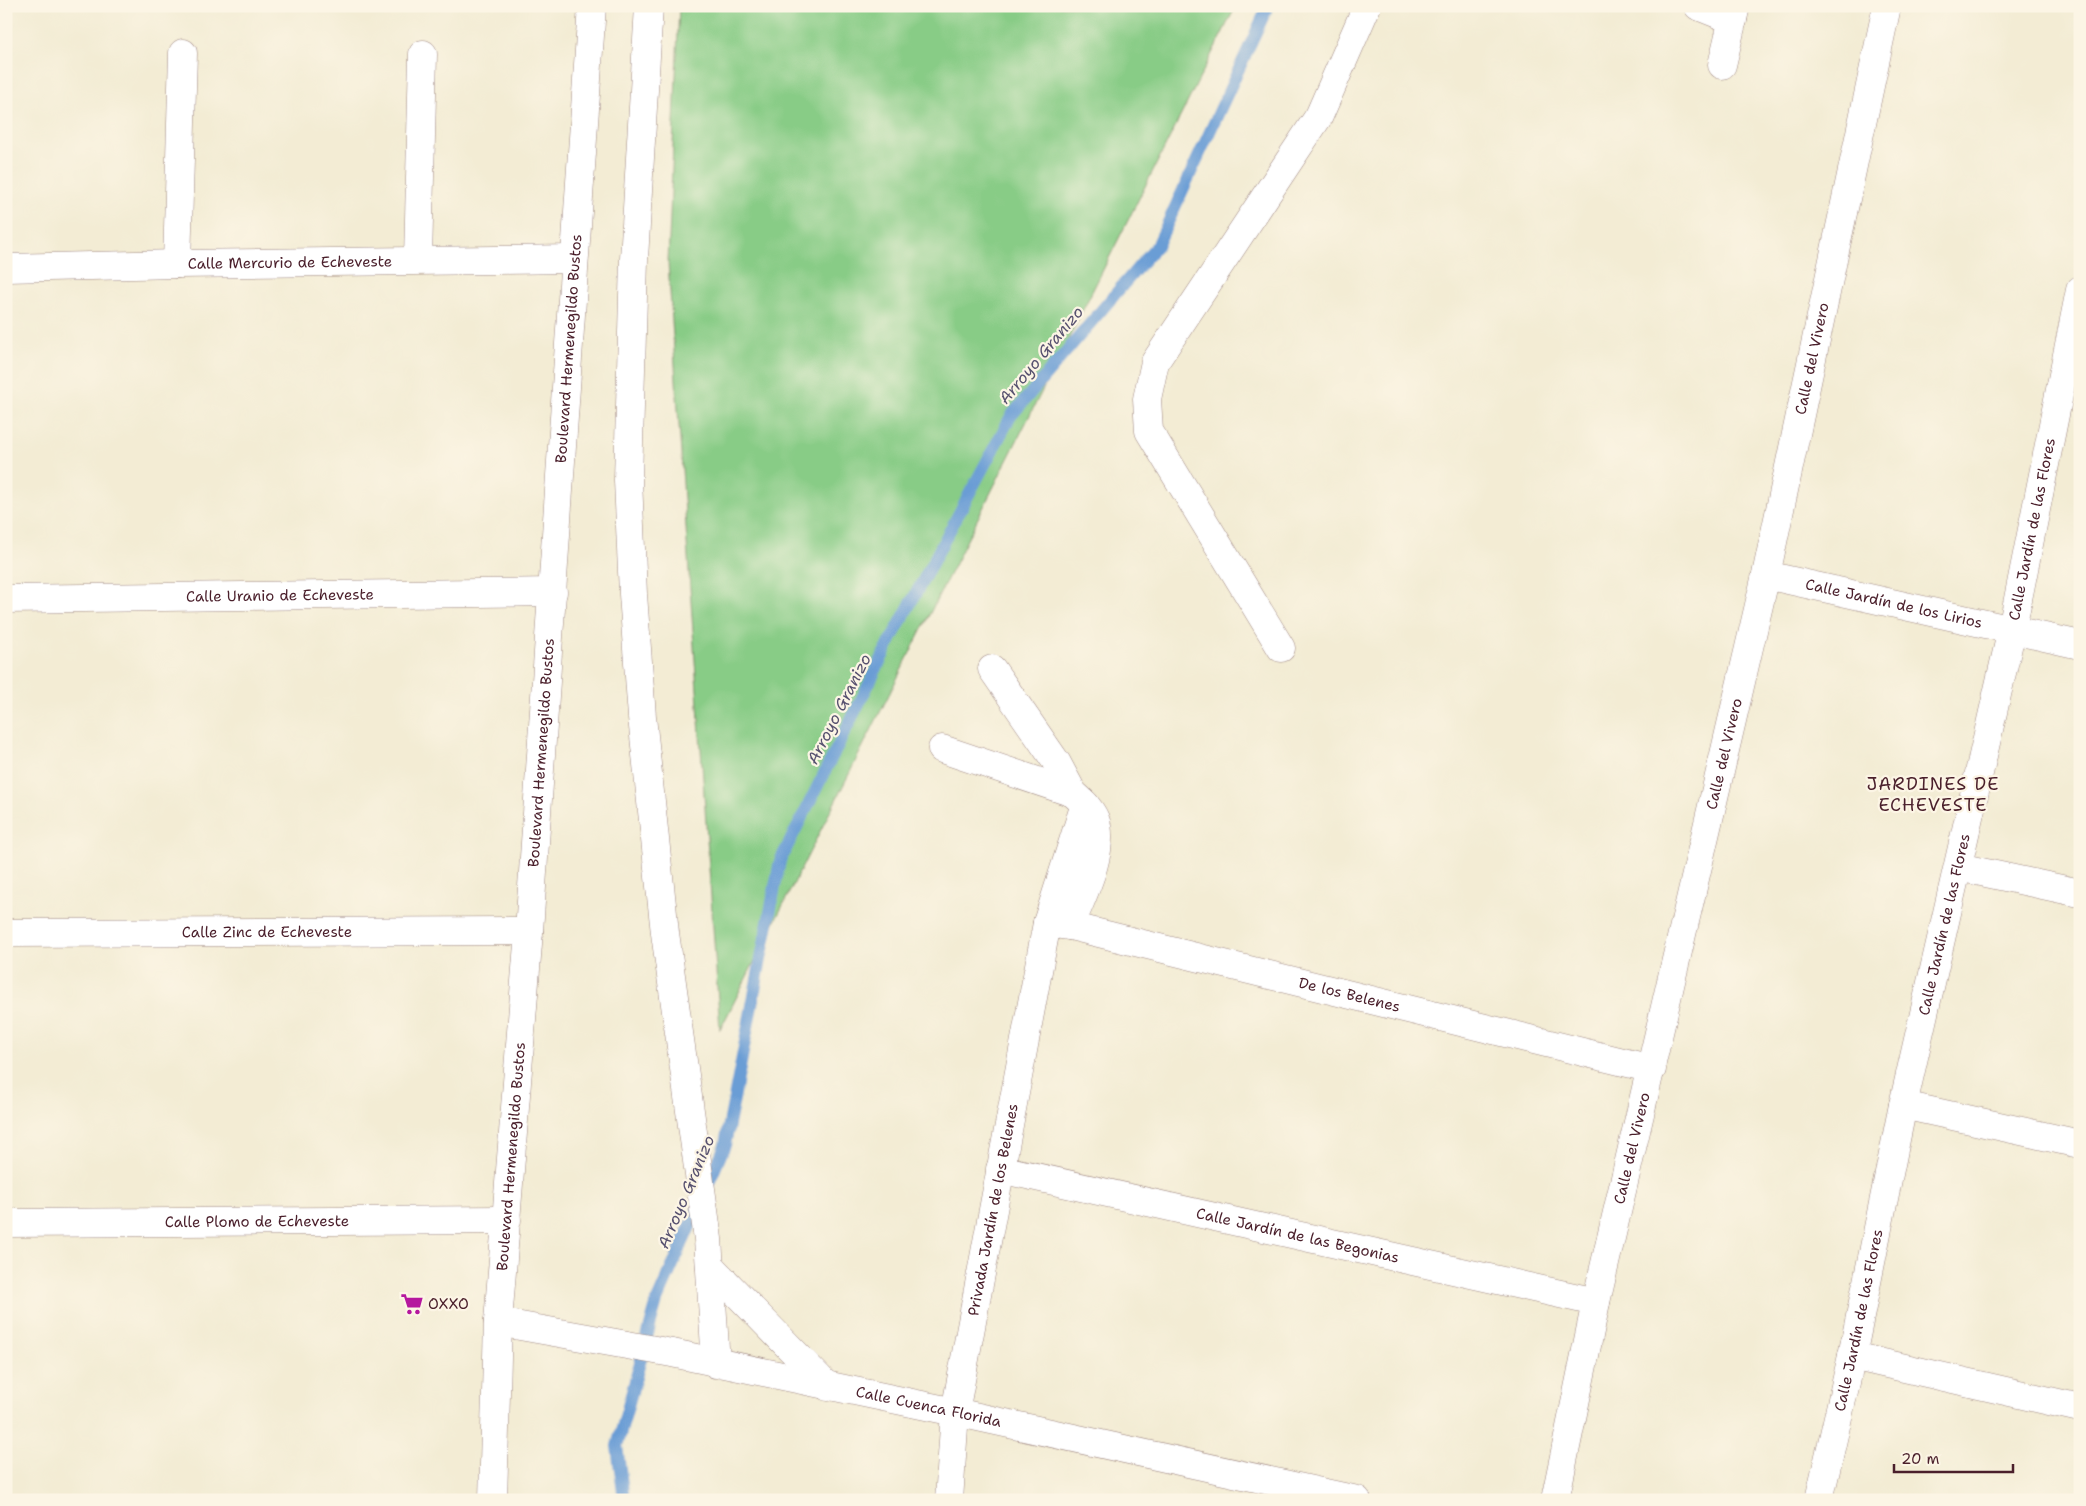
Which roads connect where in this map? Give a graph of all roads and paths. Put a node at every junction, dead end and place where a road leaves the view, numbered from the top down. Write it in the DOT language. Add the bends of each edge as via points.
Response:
graph roads {
  1 [pos="592,6"];
  2 [pos="650,6"];
  3 [pos="1367,6"];
  4 [pos="1698,6"];
  5 [pos="1888,6"];
  6 [pos="1734,13"];
  7 [pos="183,53"];
  8 [pos="423,54"];
  9 [pos="1722,65"];
  10 [pos="574,259"];
  11 [pos="418,260"];
  12 [pos="177,264"];
  13 [pos="6,268"];
  14 [pos="2080,290"];
  15 [pos="1766,575"];
  16 [pos="553,592"];
  17 [pos="6,599"];
  18 [pos="2012,630"];
  19 [pos="2080,645"];
  20 [pos="1281,648"];
  21 [pos="992,669"];
  22 [pos="942,749"];
  23 [pos="1079,798"];
  24 [pos="1958,867"];
  25 [pos="2080,893"];
  26 [pos="1058,924"];
  27 [pos="529,931"];
  28 [pos="6,933"];
  29 [pos="1652,1069"];
  30 [pos="1903,1105"];
  31 [pos="2080,1144"];
  32 [pos="1000,1169"];
  33 [pos="507,1220"];
  34 [pos="6,1223"];
  35 [pos="710,1266"];
  36 [pos="1596,1302"];
  37 [pos="498,1322"];
  38 [pos="1852,1356"];
  39 [pos="716,1364"];
  40 [pos="828,1386"];
  41 [pos="2080,1408"];
  42 [pos="955,1412"];
  43 [pos="493,1500"];
  44 [pos="949,1500"];
  45 [pos="1357,1500"];
  46 [pos="1555,1500"];
  47 [pos="1819,1500"];
  1 -- 10 [label="street, Boulevard Hermenegildo Bustos"];
  2 -- 35 [label="street" via="634,259 628,480 633,594 642,717 665,933"];
  3 -- 20 [label="street" via="1319,116 1155,362 1147,399 1148,431"];
  4 -- 6 [label="street"];
  5 -- 15 [label="street, Calle del Vivero"];
  6 -- 9 [label="street"];
  7 -- 12 [label="street"];
  8 -- 11 [label="street"];
  10 -- 11 [label="street, Calle Mercurio de Echeveste"];
  10 -- 16 [label="street, Boulevard Hermenegildo Bustos"];
  11 -- 12 [label="street, Calle Mercurio de Echeveste"];
  12 -- 13 [label="street, Calle Mercurio de Echeveste"];
  14 -- 18 [label="street, Calle Jardín de las Flores"];
  15 -- 18 [label="street, Calle Jardín de los Lirios"];
  15 -- 29 [label="street, Calle del Vivero"];
  16 -- 17 [label="street, Calle Uranio de Echeveste"];
  16 -- 27 [label="street, Boulevard Hermenegildo Bustos"];
  18 -- 19 [label="street, Calle Jardín de los Lirios"];
  18 -- 24 [label="street, Calle Jardín de las Flores"];
  21 -- 23 [label="street"];
  22 -- 23 [label="street"];
  23 -- 26 [label="street, Privada Jardín de los Belenes"];
  24 -- 25 [label="street"];
  24 -- 30 [label="street, Calle Jardín de las Flores"];
  26 -- 29 [label="street, De los Belenes"];
  26 -- 32 [label="street, Privada Jardín de los Belenes"];
  27 -- 28 [label="street, Calle Zinc de Echeveste"];
  27 -- 33 [label="street, Boulevard Hermenegildo Bustos"];
  29 -- 36 [label="street, Calle del Vivero"];
  30 -- 31 [label="street"];
  30 -- 38 [label="street, Calle Jardín de las Flores"];
  32 -- 36 [label="street, Calle Jardín de las Begonias"];
  32 -- 42 [label="street, Privada Jardín de los Belenes"];
  33 -- 34 [label="street, Calle Plomo de Echeveste"];
  33 -- 37 [label="street, Boulevard Hermenegildo Bustos"];
  35 -- 39 [label="street"];
  35 -- 40 [label="street"];
  36 -- 46 [label="street, Calle del Vivero"];
  37 -- 39 [label="street, Calle Cuenca Florida"];
  37 -- 43 [label="street, Boulevard Hermenegildo Bustos"];
  38 -- 41 [label="street"];
  38 -- 47 [label="street, Calle Jardín de las Flores"];
  39 -- 40 [label="street, Calle Cuenca Florida"];
  40 -- 42 [label="street, Calle Cuenca Florida"];
  42 -- 44 [label="street, Privada Jardín de los Belenes"];
  42 -- 45 [label="street, Calle Cuenca Florida"];
}
